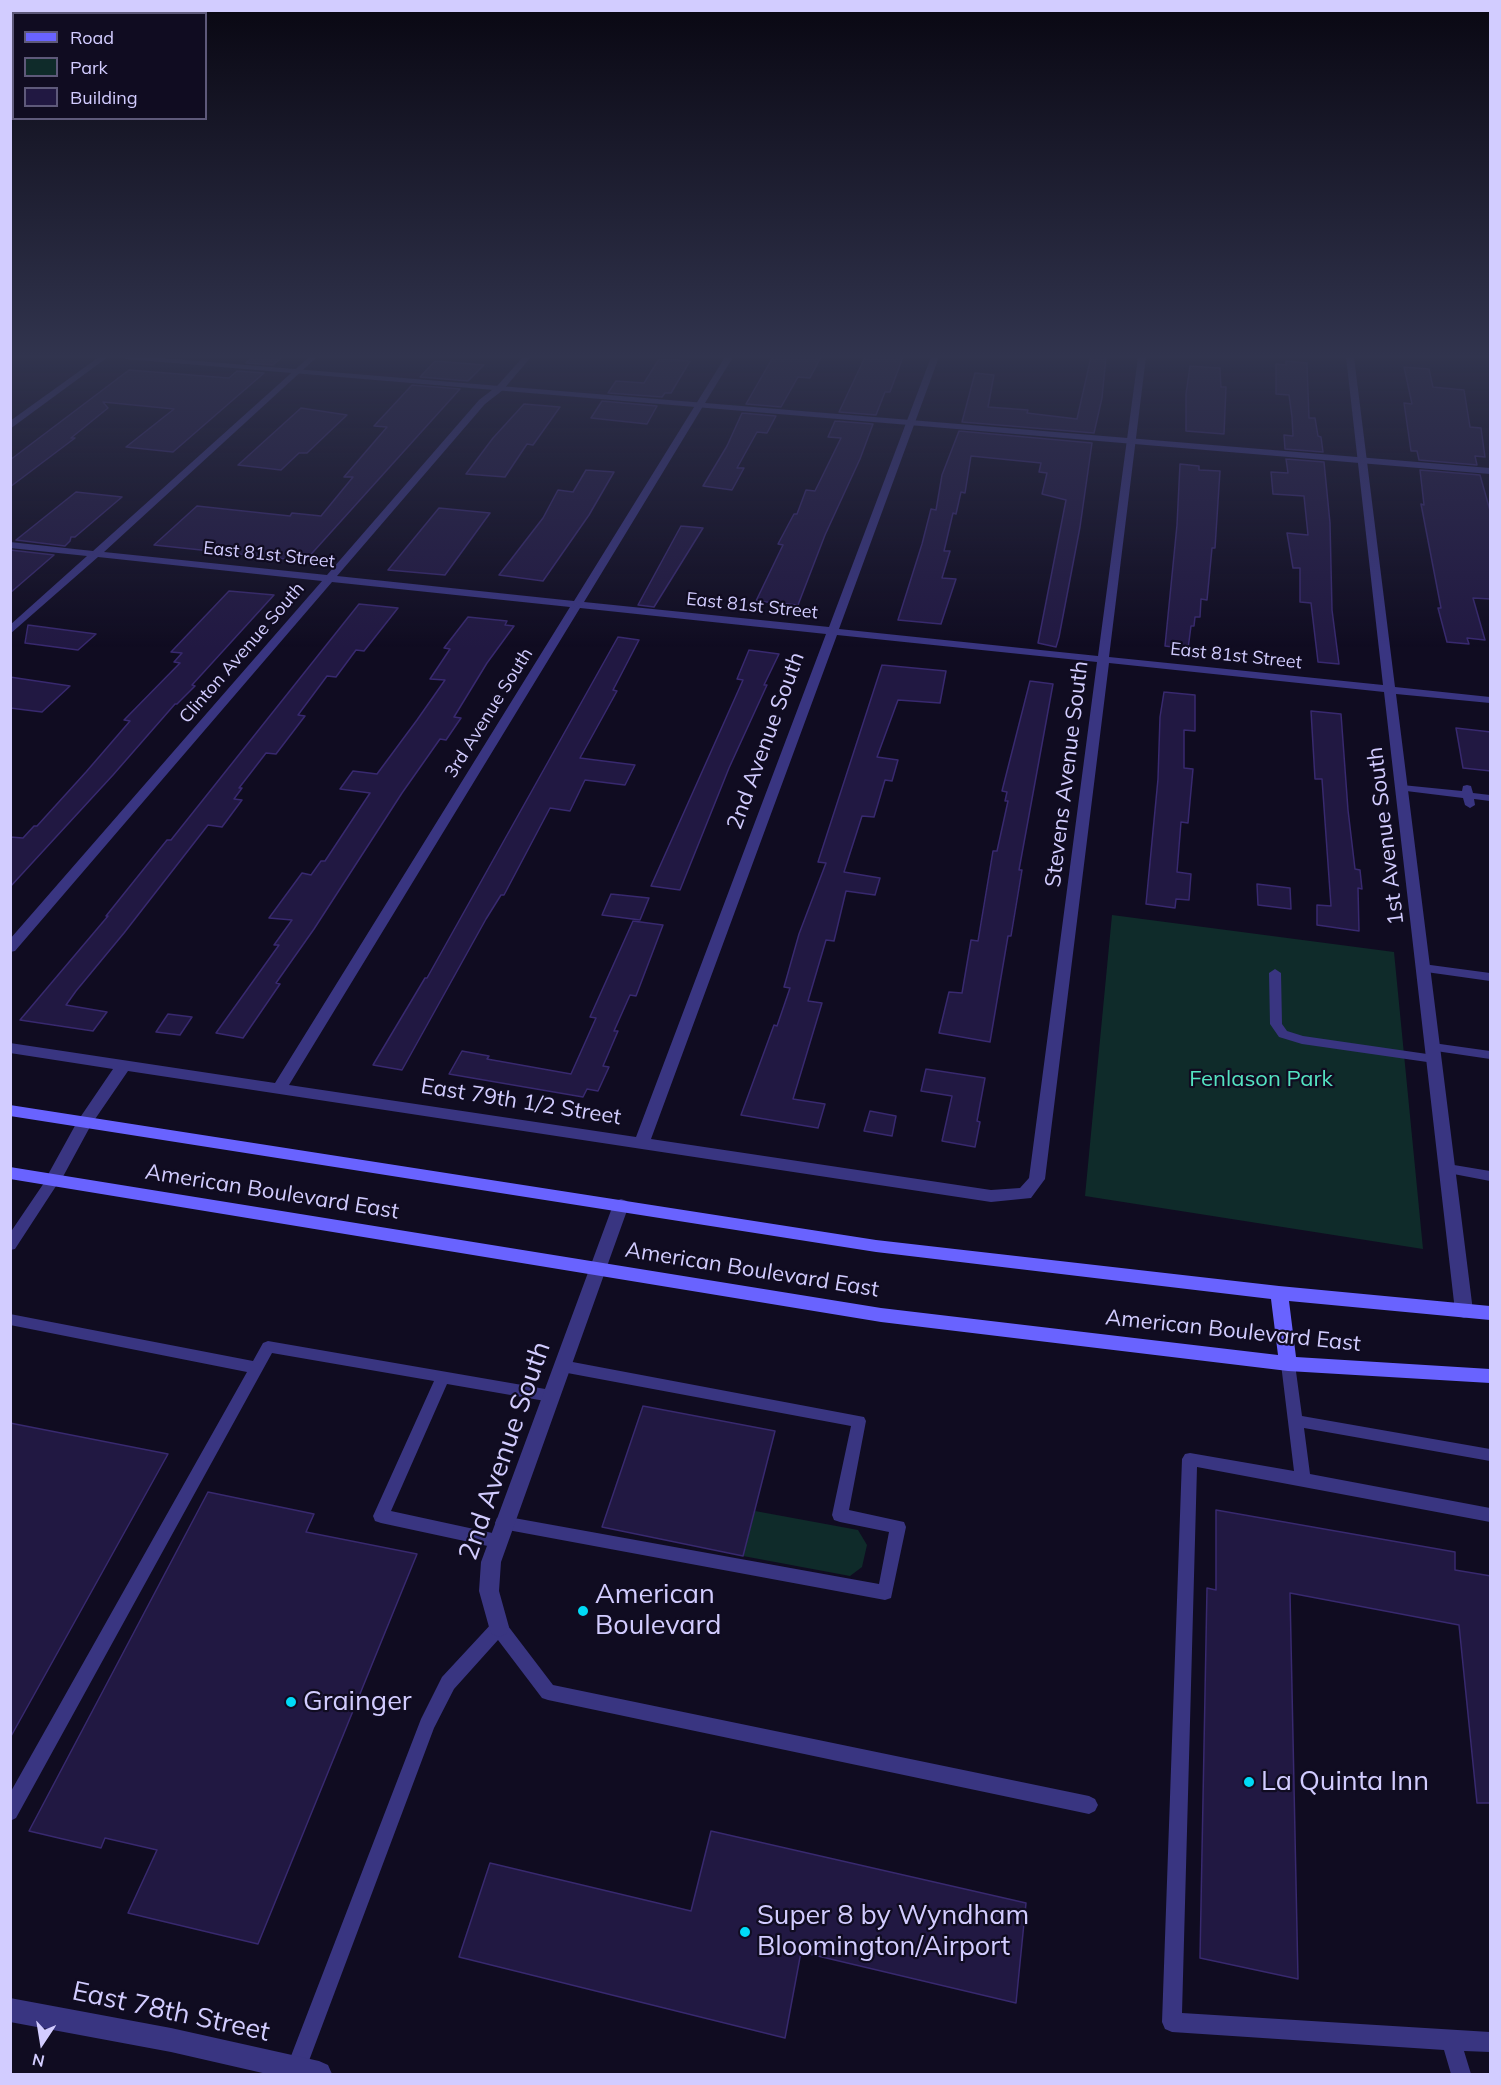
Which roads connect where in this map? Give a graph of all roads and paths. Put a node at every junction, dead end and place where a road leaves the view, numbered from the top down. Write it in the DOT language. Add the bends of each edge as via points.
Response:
graph roads {
  1 [pos="205,454"];
  2 [pos="437,454"];
  3 [pos="668,454"];
  4 [pos="898,454"];
  5 [pos="1129,454"];
  6 [pos="1296,454"];
  7 [pos="1361,454"];
  8 [pos="1362,460"];
  9 [pos="1491,471"];
  10 [pos="10,545"];
  11 [pos="95,554"];
  12 [pos="330,578"];
  13 [pos="576,604"];
  14 [pos="832,630"];
  15 [pos="10,631"];
  16 [pos="1103,659"];
  17 [pos="1390,689"];
  18 [pos="1491,700"];
  19 [pos="1402,788"];
  20 [pos="1491,798"];
  21 [pos="10,948"];
  22 [pos="1423,968"];
  23 [pos="1275,973"];
  24 [pos="1491,976"];
  25 [pos="10,1048"];
  26 [pos="1433,1053"];
  27 [pos="1491,1055"];
  28 [pos="123,1066"];
  29 [pos="279,1088"];
  30 [pos="10,1110"];
  31 [pos="85,1122"];
  32 [pos="642,1143"];
  33 [pos="1448,1169"];
  34 [pos="10,1173"];
  35 [pos="1491,1176"];
  36 [pos="53,1180"];
  37 [pos="1025,1194"];
  38 [pos="621,1205"];
  39 [pos="10,1245"];
  40 [pos="597,1270"];
  41 [pos="1279,1293"];
  42 [pos="1464,1311"];
  43 [pos="1491,1313"];
  44 [pos="10,1319"];
  45 [pos="1288,1364"];
  46 [pos="562,1366"];
  47 [pos="256,1368"];
  48 [pos="1491,1376"];
  49 [pos="443,1377"];
  50 [pos="550,1396"];
  51 [pos="1296,1421"];
  52 [pos="1491,1455"];
  53 [pos="1303,1479"];
  54 [pos="1491,1515"];
  55 [pos="500,1532"];
  56 [pos="499,1626"];
  57 [pos="1089,1805"];
  58 [pos="10,1812"];
  59 [pos="10,2010"];
  60 [pos="1451,2041"];
  61 [pos="1491,2043"];
  62 [pos="308,2072"];
  63 [pos="1461,2074"];
  1 -- 11 [label="street"];
  2 -- 12 [label="street, Clinton Avenue South"];
  3 -- 13 [label="street, 3rd Avenue South"];
  4 -- 14 [label="street, 2nd Avenue South"];
  5 -- 16 [label="street, Stevens Avenue South"];
  6 -- 8 [label="street"];
  7 -- 8 [label="street, 1st Avenue South"];
  8 -- 9 [label="street"];
  8 -- 17 [label="street, 1st Avenue South"];
  10 -- 11 [label="street, East 81st Street"];
  11 -- 12 [label="street, East 81st Street"];
  11 -- 15 [label="street"];
  12 -- 13 [label="street, East 81st Street"];
  12 -- 21 [label="street, Clinton Avenue South"];
  13 -- 14 [label="street, East 81st Street"];
  13 -- 29 [label="street, 3rd Avenue South"];
  14 -- 16 [label="street, East 81st Street"];
  14 -- 32 [label="street, 2nd Avenue South"];
  16 -- 17 [label="street, East 81st Street"];
  16 -- 37 [label="street, Stevens Avenue South" via="1037,1179"];
  17 -- 18 [label="street, East 81st Street"];
  17 -- 19 [label="street, 1st Avenue South"];
  19 -- 20 [label="lane"];
  19 -- 22 [label="street, 1st Avenue South"];
  22 -- 24 [label="lane"];
  22 -- 26 [label="street, 1st Avenue South"];
  23 -- 26 [label="lane" via="1276,1024 1283,1034 1302,1040"];
  25 -- 28 [label="street, East 79th 1/2 Street"];
  26 -- 27 [label="lane"];
  26 -- 33 [label="street, 1st Avenue South"];
  28 -- 29 [label="street, East 79th 1/2 Street"];
  28 -- 31 [label="street"];
  29 -- 32 [label="street, East 79th 1/2 Street"];
  30 -- 31 [label="main road, American Boulevard East"];
  31 -- 36 [label="street"];
  31 -- 38 [label="main road, American Boulevard East"];
  32 -- 37 [label="street, East 79th 1/2 Street" via="991,1196"];
  33 -- 35 [label="lane"];
  33 -- 42 [label="street, 1st Avenue South"];
  34 -- 36 [label="main road, American Boulevard East"];
  36 -- 39 [label="lane"];
  36 -- 40 [label="main road, American Boulevard East"];
  38 -- 40 [label="street, 2nd Avenue South"];
  38 -- 41 [label="main road, American Boulevard East" via="876,1246"];
  40 -- 45 [label="main road, American Boulevard East" via="881,1315"];
  40 -- 46 [label="street, 2nd Avenue South"];
  41 -- 42 [label="main road, American Boulevard East"];
  41 -- 45 [label="main road"];
  42 -- 43 [label="main road, American Boulevard East"];
  44 -- 47 [label="lane"];
  45 -- 48 [label="main road, American Boulevard East"];
  45 -- 51 [label="lane"];
  46 -- 50 [label="street, 2nd Avenue South"];
  46 -- 55 [label="lane" via="859,1421 840,1515 898,1527 885,1593"];
  47 -- 49 [label="lane" via="268,1347"];
  47 -- 58 [label="lane"];
  49 -- 50 [label="lane"];
  49 -- 55 [label="lane" via="381,1516"];
  50 -- 55 [label="street, 2nd Avenue South"];
  51 -- 52 [label="lane"];
  51 -- 53 [label="lane"];
  53 -- 54 [label="lane"];
  53 -- 60 [label="lane" via="1190,1460 1172,2022"];
  55 -- 56 [label="street, 2nd Avenue South" via="491,1562 489,1591"];
  56 -- 57 [label="lane" via="548,1692"];
  56 -- 62 [label="lane" via="448,1683 427,1725"];
  59 -- 62 [label="street, East 78th Street" via="171,2040"];
  60 -- 61 [label="lane"];
  60 -- 63 [label="lane"];
}
